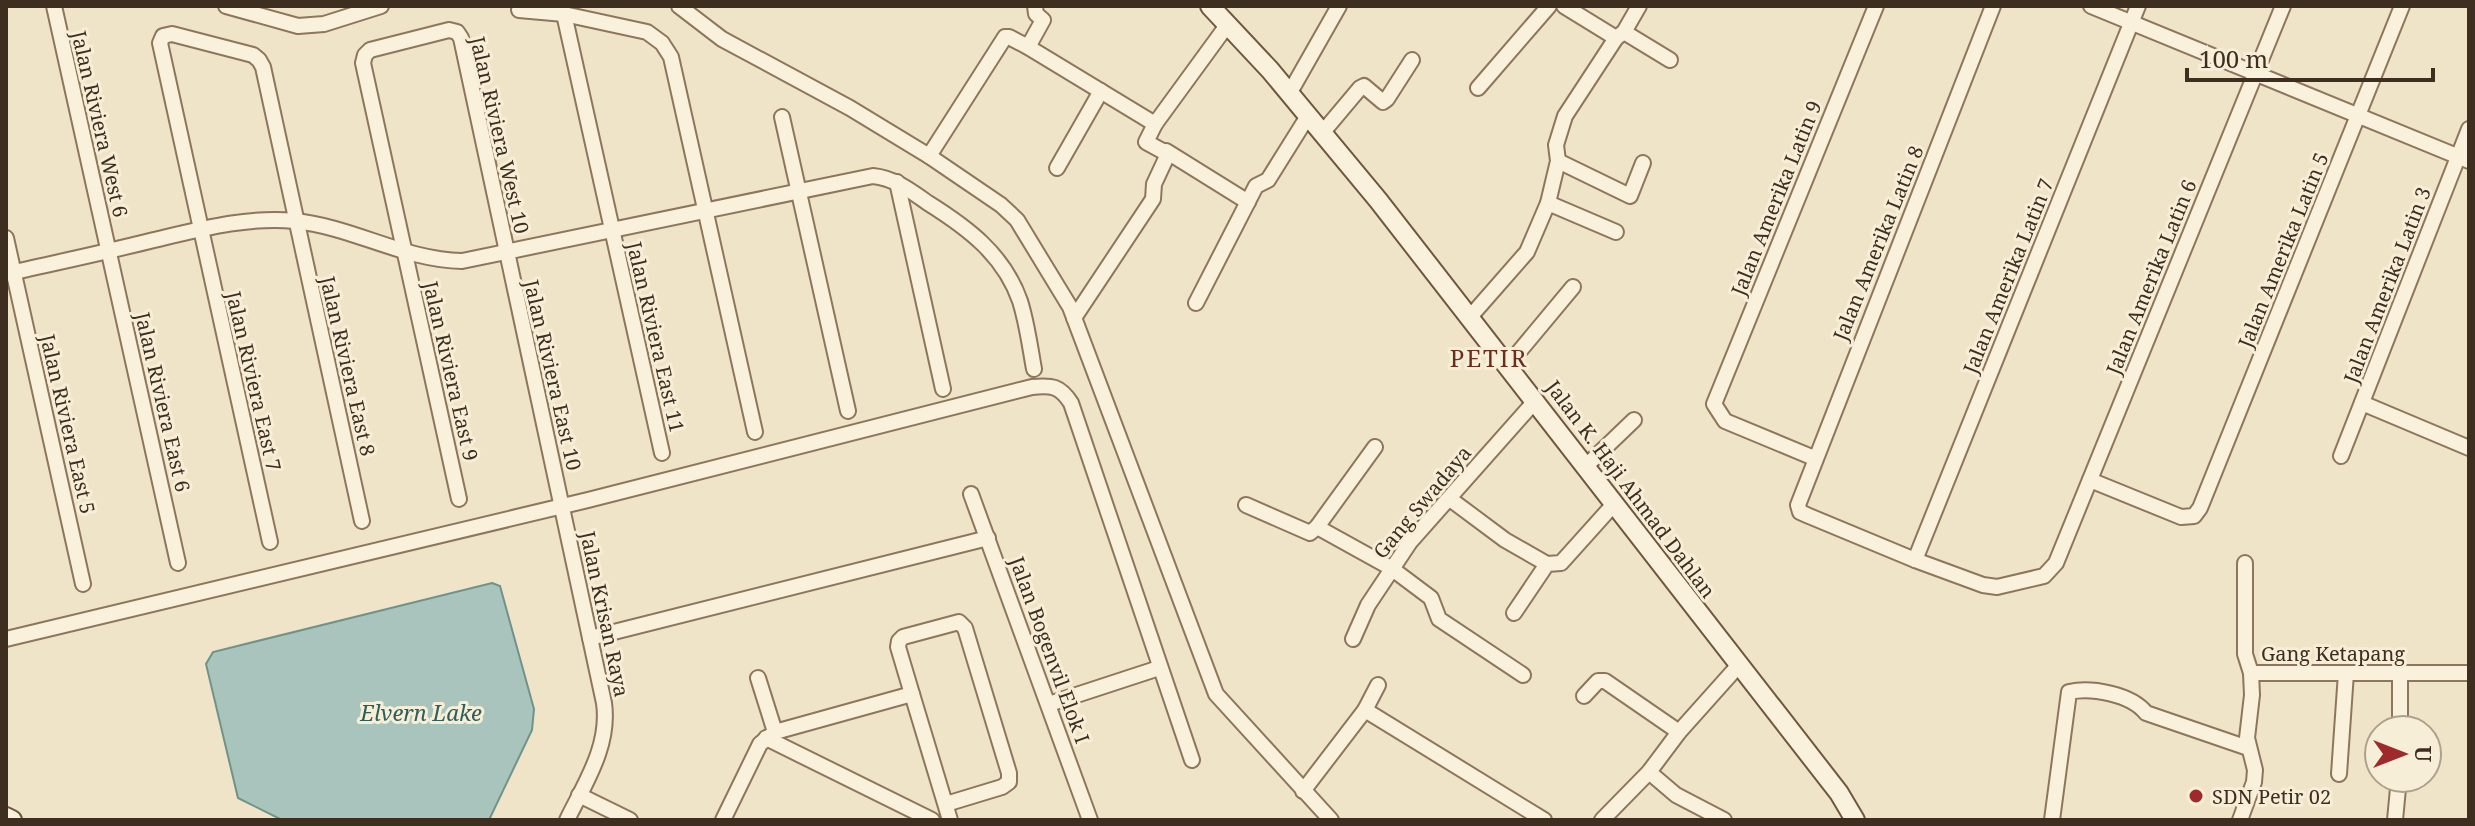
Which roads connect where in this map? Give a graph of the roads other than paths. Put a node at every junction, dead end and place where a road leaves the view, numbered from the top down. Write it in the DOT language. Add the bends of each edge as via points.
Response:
graph roads {
  1 [pos="54,6"];
  2 [pos="226,6"];
  3 [pos="381,6"];
  4 [pos="679,6"];
  5 [pos="1035,6"];
  6 [pos="1210,6"];
  7 [pos="1339,6"];
  8 [pos="1549,6"];
  9 [pos="1564,6"];
  10 [pos="1639,6"];
  11 [pos="1876,6"];
  12 [pos="1993,6"];
  13 [pos="2091,6"];
  14 [pos="2138,6"];
  15 [pos="2283,6"];
  16 [pos="2402,6"];
  17 [pos="519,10"];
  18 [pos="564,14"];
  19 [pos="2131,23"];
  20 [pos="1228,24"];
  21 [pos="1620,35"];
  22 [pos="163,36"];
  23 [pos="1028,47"];
  24 [pos="365,55"];
  25 [pos="1412,60"];
  26 [pos="1670,60"];
  27 [pos="2255,74"];
  28 [pos="1478,88"];
  29 [pos="1101,91"];
  30 [pos="1289,94"];
  31 [pos="2358,115"];
  32 [pos="1308,116"];
  33 [pos="782,117"];
  34 [pos="1155,124"];
  35 [pos="2469,129"];
  36 [pos="1323,132"];
  37 [pos="1166,151"];
  38 [pos="929,156"];
  39 [pos="2464,159"];
  40 [pos="1558,161"];
  41 [pos="1643,163"];
  42 [pos="1057,168"];
  43 [pos="897,182"];
  44 [pos="798,190"];
  45 [pos="1248,202"];
  46 [pos="1548,203"];
  47 [pos="705,211"];
  48 [pos="295,221"];
  49 [pos="612,229"];
  50 [pos="200,230"];
  51 [pos="1616,232"];
  52 [pos="6,238"];
  53 [pos="108,251"];
  54 [pos="403,251"];
  55 [pos="506,254"];
  56 [pos="10,273"];
  57 [pos="1573,287"];
  58 [pos="1196,303"];
  59 [pos="1470,317"];
  60 [pos="1074,318"];
  61 [pos="1508,365"];
  62 [pos="1034,369"];
  63 [pos="943,389"];
  64 [pos="1536,400"];
  65 [pos="2362,403"];
  66 [pos="848,411"];
  67 [pos="1634,420"];
  68 [pos="2469,430"];
  69 [pos="755,432"];
  70 [pos="1375,447"];
  71 [pos="2466,447"];
  72 [pos="662,453"];
  73 [pos="2341,456"];
  74 [pos="1814,458"];
  75 [pos="1586,466"];
  76 [pos="2090,480"];
  77 [pos="971,494"];
  78 [pos="459,499"];
  79 [pos="1450,499"];
  80 [pos="1614,504"];
  81 [pos="562,505"];
  82 [pos="1246,505"];
  83 [pos="362,521"];
  84 [pos="1317,527"];
  85 [pos="988,538"];
  86 [pos="270,542"];
  87 [pos="1915,560"];
  88 [pos="178,563"];
  89 [pos="2245,563"];
  90 [pos="1547,564"];
  91 [pos="1391,568"];
  92 [pos="83,584"];
  93 [pos="1514,613"];
  94 [pos="590,638"];
  95 [pos="6,639"];
  96 [pos="1353,639"];
  97 [pos="1738,666"];
  98 [pos="1159,668"];
  99 [pos="2251,673"];
  100 [pos="2346,673"];
  101 [pos="2400,673"];
  102 [pos="2469,673"];
  103 [pos="1523,675"];
  104 [pos="758,678"];
  105 [pos="1378,685"];
  106 [pos="912,694"];
  107 [pos="1584,696"];
  108 [pos="1049,704"];
  109 [pos="1365,710"];
  110 [pos="2400,714"];
  111 [pos="1679,732"];
  112 [pos="770,735"];
  113 [pos="2248,748"];
  114 [pos="1192,760"];
  115 [pos="1649,772"];
  116 [pos="2339,774"];
  117 [pos="1303,791"];
  118 [pos="2397,794"];
  119 [pos="579,795"];
  120 [pos="946,804"];
  121 [pos="6,817"];
  122 [pos="12,820"];
  123 [pos="567,820"];
  124 [pos="630,820"];
  125 [pos="723,820"];
  126 [pos="932,820"];
  127 [pos="950,820"];
  128 [pos="1090,820"];
  129 [pos="1331,820"];
  130 [pos="1544,820"];
  131 [pos="1602,820"];
  132 [pos="1724,820"];
  133 [pos="1855,820"];
  134 [pos="2052,820"];
  135 [pos="2240,820"];
  136 [pos="2395,820"];
  1 -- 53 [label="street, Jalan Riviera West 6"];
  2 -- 3 [label="street" via="298,26 324,24"];
  4 -- 38 [label="street" via="722,39"];
  5 -- 23 [label="street" via="1043,20"];
  6 -- 20 [label="main road, Jalan K. Haji Ahmad Dahlan"];
  7 -- 30 [label="street"];
  8 -- 28 [label="street"];
  9 -- 21 [label="street"];
  10 -- 21 [label="street"];
  11 -- 74 [label="street, Jalan Amerika Latin 9" via="1714,404 1725,421"];
  12 -- 74 [label="street, Jalan Amerika Latin 8"];
  13 -- 19 [label="street"];
  14 -- 19 [label="street, Jalan Amerika Latin 7"];
  15 -- 27 [label="street, Jalan Amerika Latin 6"];
  16 -- 31 [label="street, Jalan Amerika Latin 5"];
  17 -- 18 [label="street"];
  18 -- 47 [label="street" via="647,32 662,43 671,57"];
  18 -- 49 [label="street, Jalan Riviera East 11"];
  19 -- 27 [label="street"];
  19 -- 87 [label="street, Jalan Amerika Latin 7"];
  20 -- 30 [label="main road, Jalan K. Haji Ahmad Dahlan"];
  20 -- 34 [label="street"];
  21 -- 26 [label="street"];
  21 -- 40 [label="street" via="1565,116 1556,145"];
  22 -- 48 [label="street, Jalan Riviera East 8" via="172,34 259,60"];
  22 -- 50 [label="street, Jalan Riviera East 7" via="160,43"];
  23 -- 29 [label="street"];
  23 -- 38 [label="street" via="1005,37"];
  24 -- 54 [label="street, Jalan Riviera East 9"];
  24 -- 55 [label="street, Jalan Riviera West 10" via="457,32"];
  25 -- 36 [label="street" via="1387,99 1383,102 1360,88"];
  27 -- 31 [label="street"];
  27 -- 76 [label="street, Jalan Amerika Latin 6"];
  29 -- 34 [label="street"];
  29 -- 42 [label="street"];
  30 -- 32 [label="main road, Jalan K. Haji Ahmad Dahlan"];
  31 -- 39 [label="street"];
  31 -- 76 [label="street, Jalan Amerika Latin 5" via="2200,508 2194,516 2181,517"];
  32 -- 36 [label="main road, Jalan K. Haji Ahmad Dahlan"];
  32 -- 45 [label="street"];
  33 -- 44 [label="street"];
  34 -- 37 [label="street" via="1146,142"];
  35 -- 39 [label="street, Jalan Amerika Latin 3"];
  36 -- 59 [label="main road, Jalan K. Haji Ahmad Dahlan"];
  37 -- 45 [label="street"];
  37 -- 60 [label="street" via="1153,199"];
  38 -- 60 [label="street" via="1009,211"];
  39 -- 65 [label="street, Jalan Amerika Latin 3"];
  40 -- 41 [label="street" via="1630,196"];
  40 -- 46 [label="street"];
  43 -- 44 [label="street" via="873,176"];
  43 -- 62 [label="street" via="962,225 993,253 1022,305"];
  43 -- 63 [label="street"];
  44 -- 47 [label="street"];
  44 -- 66 [label="street"];
  45 -- 58 [label="street"];
  46 -- 51 [label="street"];
  46 -- 59 [label="street" via="1527,252"];
  47 -- 49 [label="street"];
  47 -- 69 [label="street"];
  48 -- 50 [label="street" via="252,221"];
  48 -- 54 [label="street"];
  48 -- 83 [label="street, Jalan Riviera East 8"];
  49 -- 55 [label="street"];
  49 -- 72 [label="street, Jalan Riviera East 11"];
  50 -- 53 [label="street"];
  50 -- 86 [label="street, Jalan Riviera East 7"];
  52 -- 56 [label="street, Jalan Riviera East 5"];
  53 -- 56 [label="street"];
  53 -- 88 [label="street, Jalan Riviera East 6"];
  54 -- 55 [label="street" via="443,261"];
  54 -- 78 [label="street, Jalan Riviera East 9"];
  55 -- 81 [label="street, Jalan Riviera East 10"];
  56 -- 92 [label="street, Jalan Riviera East 5"];
  57 -- 61 [label="street"];
  59 -- 61 [label="main road, Jalan K. Haji Ahmad Dahlan"];
  60 -- 117 [label="street" via="1216,694"];
  61 -- 64 [label="main road, Jalan K. Haji Ahmad Dahlan"];
  64 -- 75 [label="main road, Jalan K. Haji Ahmad Dahlan"];
  64 -- 79 [label="street, Gang Swadaya"];
  65 -- 71 [label="street"];
  65 -- 73 [label="street, Jalan Amerika Latin 3"];
  67 -- 75 [label="street"];
  68 -- 71 [label="street"];
  70 -- 84 [label="street"];
  74 -- 87 [label="street, Jalan Amerika Latin 8" via="1799,495 1800,512"];
  75 -- 80 [label="main road, Jalan K. Haji Ahmad Dahlan"];
  76 -- 87 [label="street, Jalan Amerika Latin 6" via="2056,563 2044,576 1997,587"];
  77 -- 85 [label="street, Jalan Bogenvil Elok I"];
  79 -- 90 [label="street"];
  79 -- 91 [label="street, Gang Swadaya"];
  80 -- 90 [label="street" via="1561,563"];
  80 -- 97 [label="main road, Jalan K. Haji Ahmad Dahlan"];
  81 -- 94 [label="street, Jalan Krisan Raya"];
  81 -- 95 [label="street"];
  81 -- 98 [label="street" via="1051,386 1063,390 1071,403"];
  82 -- 84 [label="street" via="1308,533"];
  84 -- 91 [label="street"];
  85 -- 94 [label="street"];
  85 -- 108 [label="street, Jalan Bogenvil Elok I"];
  89 -- 99 [label="street" via="2245,654"];
  90 -- 93 [label="street"];
  91 -- 96 [label="street, Gang Swadaya"];
  91 -- 103 [label="street" via="1431,598 1439,619"];
  94 -- 119 [label="street, Jalan Krisan Raya" via="605,731"];
  97 -- 111 [label="street"];
  97 -- 133 [label="main road, Jalan K. Haji Ahmad Dahlan"];
  98 -- 108 [label="street"];
  98 -- 114 [label="street"];
  99 -- 100 [label="street, Gang Ketapang"];
  99 -- 113 [label="street, Gang Ketapang"];
  100 -- 101 [label="street, Gang Ketapang"];
  100 -- 116 [label="street"];
  101 -- 102 [label="street, Gang Ketapang"];
  101 -- 110 [label="street"];
  104 -- 112 [label="street"];
  105 -- 109 [label="street"];
  106 -- 112 [label="street"];
  106 -- 120 [label="street"];
  106 -- 120 [label="street" via="899,641 959,622 1009,782"];
  107 -- 111 [label="street" via="1598,681 1605,681"];
  108 -- 128 [label="street, Jalan Bogenvil Elok I"];
  109 -- 117 [label="street"];
  109 -- 130 [label="street"];
  111 -- 115 [label="street"];
  112 -- 125 [label="street" via="760,744"];
  112 -- 126 [label="street"];
  113 -- 134 [label="street" via="2146,713 2129,700 2069,692"];
  113 -- 135 [label="street, Gang Ketapang" via="2254,782"];
  115 -- 131 [label="street"];
  115 -- 132 [label="street" via="1676,795"];
  117 -- 129 [label="street"];
  118 -- 136 [label="street"];
  119 -- 123 [label="street, Jalan Krisan Raya"];
  119 -- 124 [label="street"];
  120 -- 127 [label="street"];
  121 -- 122 [label="main road"];
}
